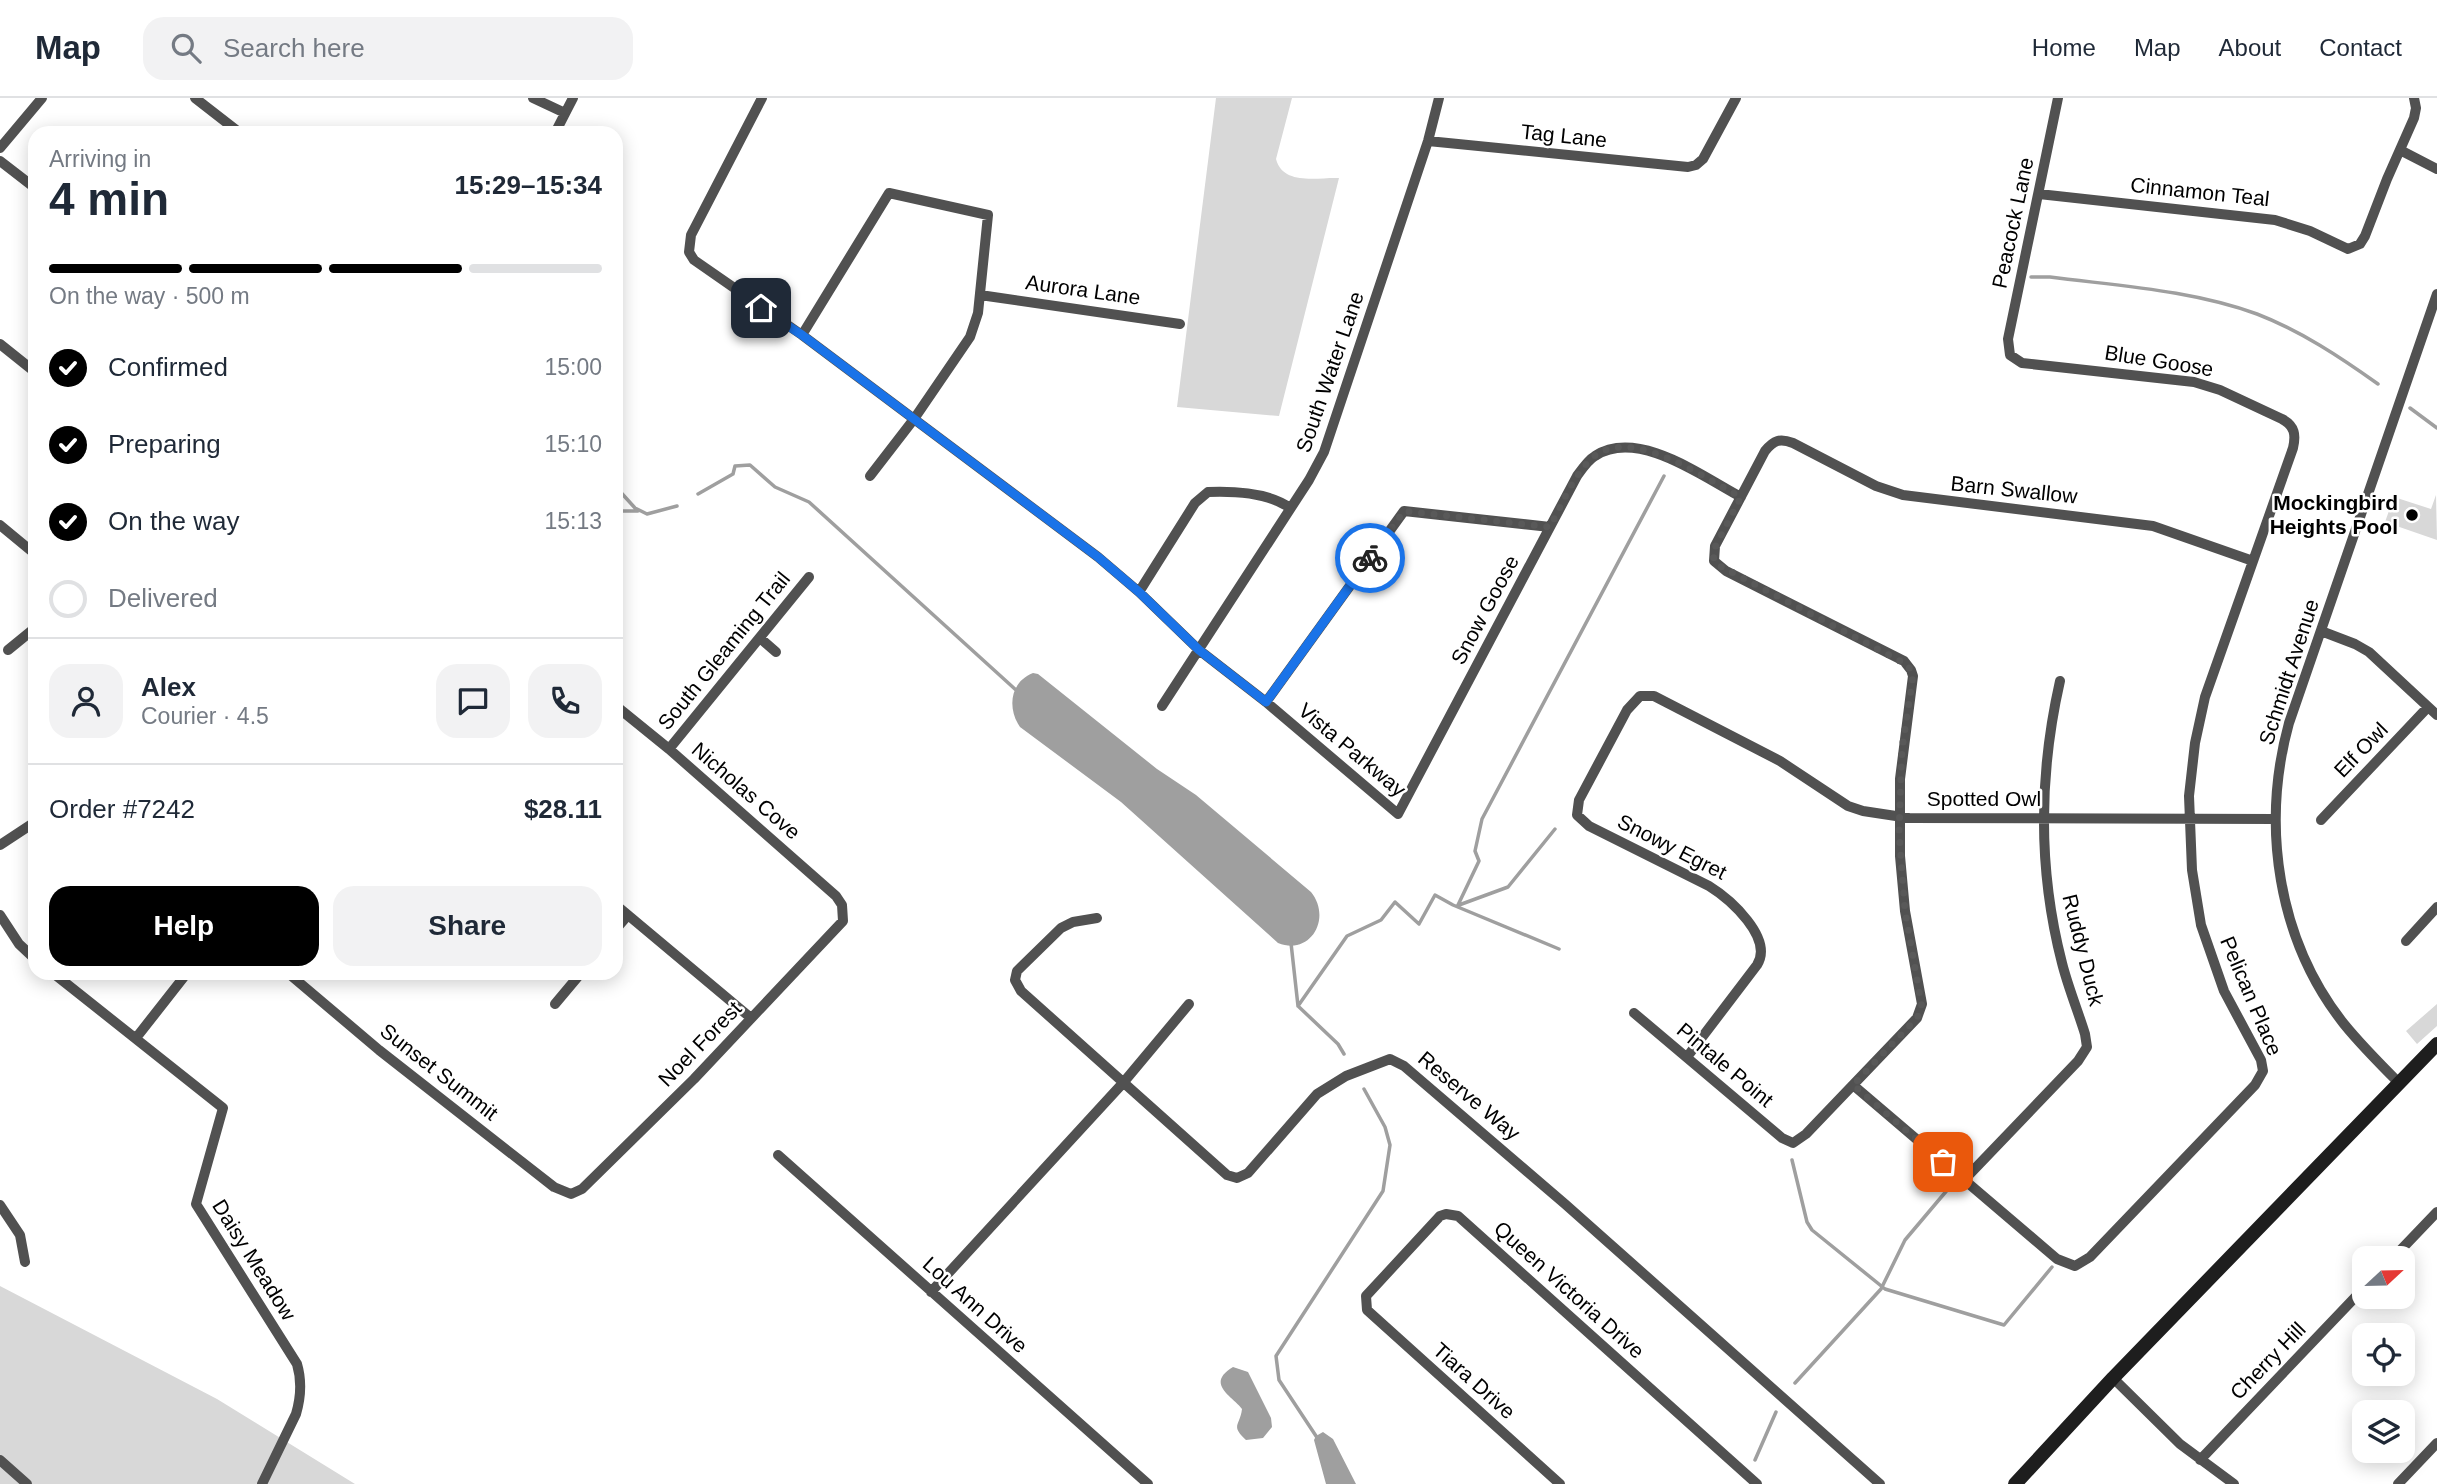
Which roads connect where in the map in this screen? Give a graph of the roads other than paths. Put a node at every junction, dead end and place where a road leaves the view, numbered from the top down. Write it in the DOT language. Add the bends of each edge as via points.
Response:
graph roads {
  1 [pos="42,98"];
  2 [pos="195,98"];
  3 [pos="533,98"];
  4 [pos="573,98"];
  5 [pos="762,98"];
  6 [pos="1439,98"];
  7 [pos="1736,98"];
  8 [pos="2058,98"];
  9 [pos="2415,98"];
  10 [pos="565,113"];
  11 [pos="231,126"];
  12 [pos="558,126"];
  13 [pos="1428,141"];
  14 [pos="0,149"];
  15 [pos="2400,150"];
  16 [pos="0,161"];
  17 [pos="2437,169"];
  18 [pos="28,183"];
  19 [pos="2039,194"];
  20 [pos="2437,294"];
  21 [pos="980,295"];
  22 [pos="1180,324"];
  23 [pos="802,335"];
  24 [pos="0,344"];
  25 [pos="2010,355"];
  26 [pos="28,366"];
  27 [pos="914,419"];
  28 [pos="2294,430"];
  29 [pos="870,476"];
  30 [pos="1741,497"];
  31 [pos="1290,508"];
  32 [pos="0,525"];
  33 [pos="1550,527"];
  34 [pos="28,548"];
  35 [pos="2253,561"];
  36 [pos="809,577"];
  37 [pos="1139,592"];
  38 [pos="2321,631"];
  39 [pos="28,634"];
  40 [pos="760,638"];
  41 [pos="8,650"];
  42 [pos="1199,650"];
  43 [pos="776,652"];
  44 [pos="2060,681"];
  45 [pos="1266,702"];
  46 [pos="1162,706"];
  47 [pos="2428,707"];
  48 [pos="623,712"];
  49 [pos="2437,715"];
  50 [pos="668,749"];
  51 [pos="1398,814"];
  52 [pos="1577,815"];
  53 [pos="1899,817"];
  54 [pos="2044,819"];
  55 [pos="2188,819"];
  56 [pos="2275,820"];
  57 [pos="2321,820"];
  58 [pos="28,826"];
  59 [pos="0,845"];
  60 [pos="2437,907"];
  61 [pos="623,911"];
  62 [pos="843,911"];
  63 [pos="0,915"];
  64 [pos="628,915"];
  65 [pos="1097,918"];
  66 [pos="623,921"];
  67 [pos="2406,940"];
  68 [pos="28,952"];
  69 [pos="62,980"];
  70 [pos="182,980"];
  71 [pos="296,980"];
  72 [pos="575,980"];
  73 [pos="555,1004"];
  74 [pos="1189,1004"];
  75 [pos="1634,1013"];
  76 [pos="751,1018"];
  77 [pos="136,1038"];
  78 [pos="2437,1044"];
  79 [pos="1687,1057"];
  80 [pos="1123,1083"];
  81 [pos="2399,1083"];
  82 [pos="1853,1085"];
  83 [pos="778,1155"];
  84 [pos="1964,1180"];
  85 [pos="571,1194"];
  86 [pos="0,1205"];
  87 [pos="2435,1218"];
  88 [pos="2406,1246"];
  89 [pos="25,1262"];
  90 [pos="931,1292"];
  91 [pos="2352,1301"];
  92 [pos="1365,1305"];
  93 [pos="2113,1378"];
  94 [pos="2437,1443"];
  95 [pos="0,1460"];
  96 [pos="2200,1460"];
  97 [pos="27,1484"];
  98 [pos="262,1484"];
  99 [pos="1148,1484"];
  100 [pos="1560,1484"];
  101 [pos="1757,1484"];
  102 [pos="1880,1484"];
  103 [pos="2015,1484"];
  104 [pos="2234,1484"];
  105 [pos="2398,1484"];
  1 -- 14 [label="street"];
  2 -- 11 [label="street"];
  3 -- 10 [label="street"];
  4 -- 10 [label="street"];
  5 -- 23 [label="street, Vista Parkway" via="691,235 690,252 700,266"];
  6 -- 13 [label="street, South Water Lane"];
  7 -- 13 [label="street, Tag Lane" via="1696,165 1679,167"];
  8 -- 19 [label="street, Peacock Lane"];
  9 -- 15 [label="street" via="2414,118"];
  10 -- 12 [label="street"];
  13 -- 31 [label="street, South Water Lane" via="1324,452"];
  15 -- 17 [label="street"];
  15 -- 19 [label="street, Cinnamon Teal" via="2365,236 2352,248 2275,220"];
  16 -- 18 [label="street"];
  19 -- 25 [label="street, Peacock Lane" via="2008,338"];
  20 -- 38 [label="street, Schmidt Avenue"];
  21 -- 22 [label="street, Aurora Lane"];
  21 -- 23 [label="street" via="988,215 889,194"];
  21 -- 27 [label="street" via="970,337"];
  23 -- 27 [label="street, Vista Parkway"];
  24 -- 26 [label="street"];
  25 -- 28 [label="street, Blue Goose" via="2022,363 2194,382 2282,419"];
  27 -- 29 [label="street"];
  27 -- 37 [label="street, Vista Parkway"];
  28 -- 35 [label="street, Pelican Place" via="2293,448"];
  30 -- 33 [label="street, Snow Goose" via="1661,455 1640,448 1613,448 1594,456 1577,476"];
  30 -- 35 [label="street, Barn Swallow" via="1765,451 1777,440 1793,443 1903,495 2153,526"];
  30 -- 53 [label="street" via="1715,546 1714,561 1904,661 1911,670"];
  31 -- 37 [label="street" via="1264,496 1208,492 1195,503"];
  31 -- 42 [label="street, South Water Lane"];
  32 -- 34 [label="street"];
  33 -- 45 [label="street" via="1404,511"];
  33 -- 51 [label="street, Snow Goose"];
  35 -- 55 [label="street, Pelican Place" via="2201,715"];
  36 -- 40 [label="street, South Gleaming Trail"];
  37 -- 42 [label="street, Vista Parkway"];
  38 -- 47 [label="street" via="2369,652"];
  38 -- 56 [label="street, Schmidt Avenue" via="2285,738"];
  39 -- 41 [label="street"];
  40 -- 43 [label="street"];
  40 -- 50 [label="street, South Gleaming Trail"];
  42 -- 45 [label="street, Vista Parkway"];
  42 -- 46 [label="street, South Water Lane"];
  44 -- 54 [label="street, Ruddy Duck" via="2048,745"];
  45 -- 51 [label="street, Vista Parkway"];
  47 -- 49 [label="street"];
  47 -- 57 [label="street, Elf Owl"];
  48 -- 50 [label="street, Nicholas Cove"];
  50 -- 62 [label="street, Nicholas Cove" via="836,897"];
  52 -- 53 [label="street, Spotted Owl" via="1579,800 1630,705 1640,696 1654,696 1765,753 1848,806"];
  52 -- 79 [label="street, Snowy Egret" via="1589,826 1720,893 1738,908 1758,940 1760,961"];
  53 -- 54 [label="street, Spotted Owl"];
  53 -- 82 [label="street" via="1905,911 1922,1008"];
  54 -- 55 [label="street, Spotted Owl"];
  54 -- 84 [label="street, Ruddy Duck" via="2050,907 2087,1047"];
  55 -- 56 [label="street, Spotted Owl"];
  55 -- 84 [label="street, Pelican Place" via="2201,925 2224,990 2261,1060 2261,1076 2090,1256 2075,1266 2057,1259"];
  56 -- 81 [label="street, Schmidt Avenue" via="2281,882 2306,961 2343,1023"];
  58 -- 59 [label="street"];
  60 -- 67 [label="street"];
  61 -- 64 [label="street"];
  62 -- 76 [label="street, Noel Forest" via="841,926"];
  63 -- 68 [label="street"];
  64 -- 66 [label="street"];
  64 -- 76 [label="street"];
  65 -- 80 [label="street, Reserve Way" via="1062,928 1017,971 1015,980 1021,991"];
  69 -- 77 [label="street, Daisy Meadow"];
  70 -- 77 [label="street"];
  71 -- 85 [label="street, Sunset Summit" via="379,1050 559,1190"];
  72 -- 73 [label="street"];
  74 -- 80 [label="street"];
  75 -- 79 [label="street, Pintale Point"];
  76 -- 85 [label="street, Noel Forest" via="587,1185"];
  77 -- 98 [label="street, Daisy Meadow" via="223,1108 195,1204 297,1364 300,1402"];
  78 -- 81 [label="main road"];
  79 -- 82 [label="street, Pintale Point" via="1793,1143"];
  80 -- 90 [label="street"];
  80 -- 102 [label="street, Reserve Way" via="1227,1175 1237,1178 1248,1173 1317,1094 1374,1064 1390,1059 1404,1066"];
  81 -- 93 [label="main road"];
  82 -- 84 [label="street"];
  83 -- 90 [label="street, Lou Ann Drive"];
  86 -- 89 [label="street" via="20,1235"];
  87 -- 88 [label="street"];
  90 -- 99 [label="street, Lou Ann Drive"];
  91 -- 96 [label="street, Cherry Hill"];
  92 -- 100 [label="street, Tiara Drive"];
  92 -- 101 [label="street, Queen Victoria Drive" via="1366,1296 1435,1220 1452,1214"];
  93 -- 96 [label="street"];
  93 -- 103 [label="main road"];
  94 -- 105 [label="street"];
  95 -- 97 [label="street"];
  96 -- 104 [label="street"];
}
